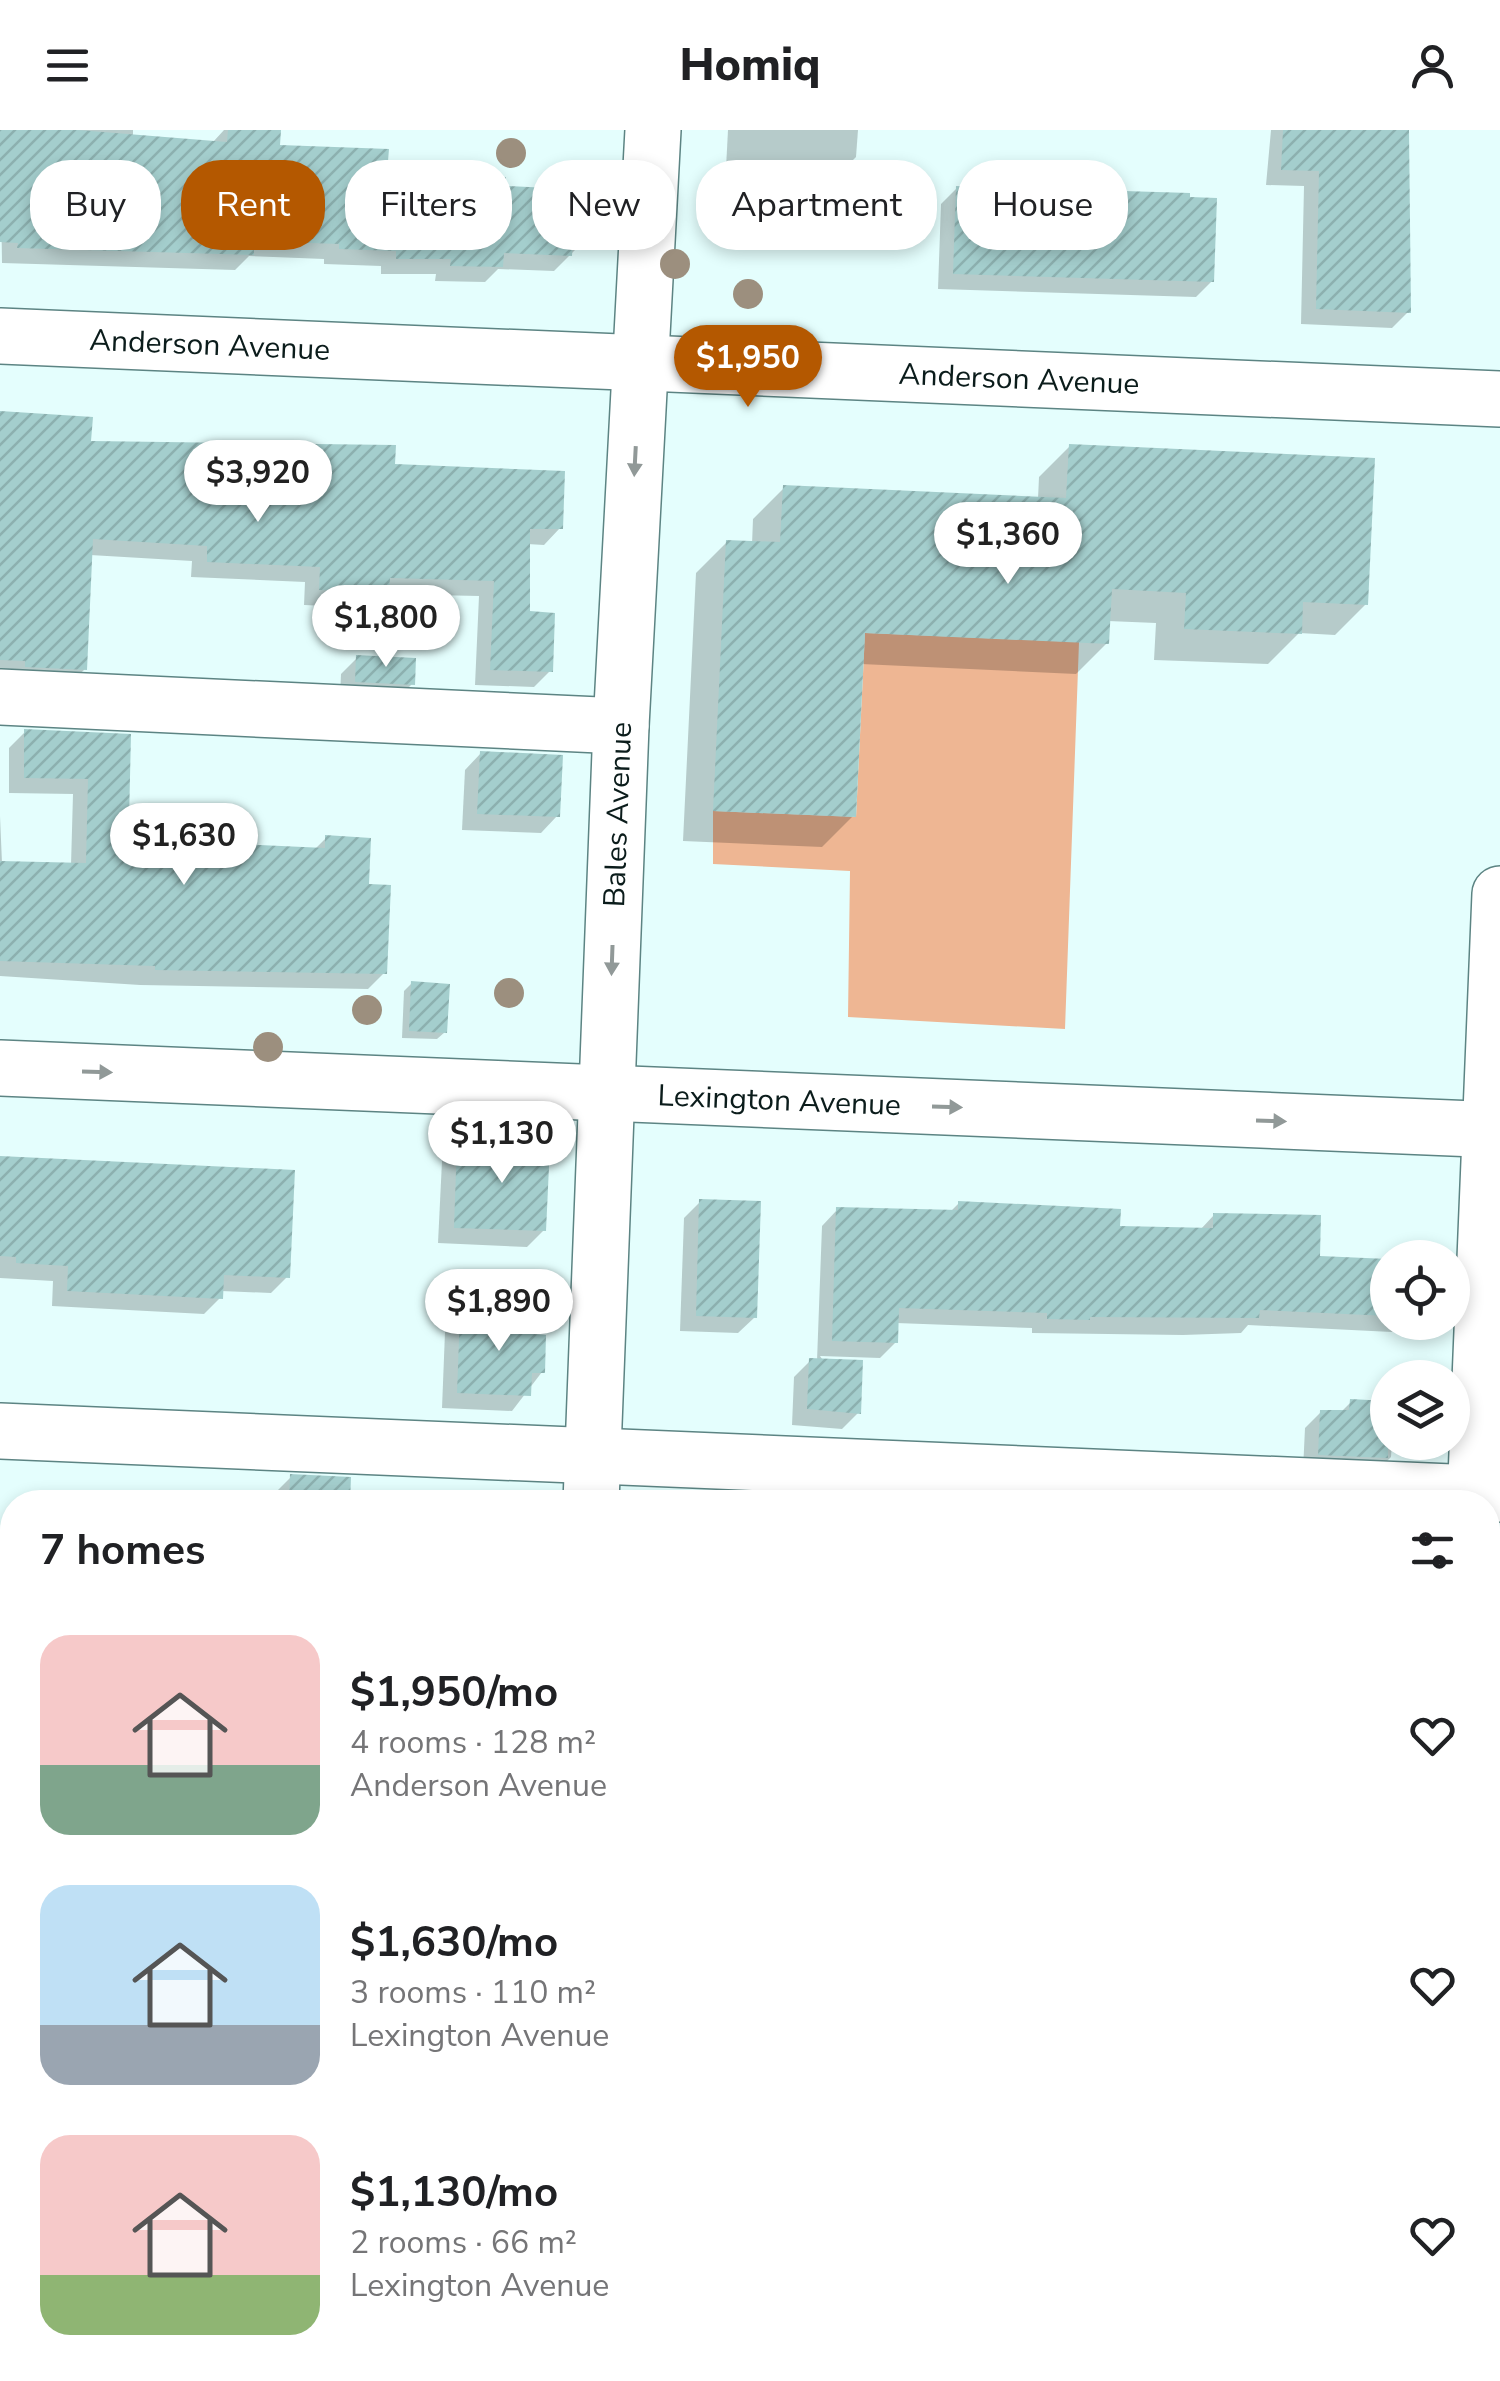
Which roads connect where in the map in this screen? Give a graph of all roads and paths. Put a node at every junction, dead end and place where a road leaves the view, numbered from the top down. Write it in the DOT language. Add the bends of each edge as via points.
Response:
graph roads {
  1 [pos="652,130"];
  2 [pos="0,336"];
  3 [pos="640,363"];
  4 [pos="1500,399"];
  5 [pos="0,698"];
  6 [pos="622,726"];
  7 [pos="1500,894"];
  8 [pos="0,1068"];
  9 [pos="608,1092"];
  10 [pos="1495,1130"];
  11 [pos="0,1431"];
  12 [pos="592,1480"];
  13 [pos="1149,1490"];
  14 [pos="1483,1490"];
  1 -- 3 [label="street, Bales Avenue"];
  2 -- 3 [label="street, Anderson Avenue"];
  3 -- 4 [label="street, Anderson Avenue"];
  3 -- 6 [label="street, Bales Avenue, one-way"];
  5 -- 6 [label="street"];
  6 -- 9 [label="street, Bales Avenue, one-way"];
  7 -- 10 [label="street"];
  8 -- 9 [label="street, Lexington Avenue, one-way"];
  9 -- 10 [label="street, Lexington Avenue, one-way"];
  9 -- 12 [label="street, Bales Avenue"];
  10 -- 14 [label="street"];
  11 -- 12 [label="street"];
  12 -- 13 [label="street"];
}
